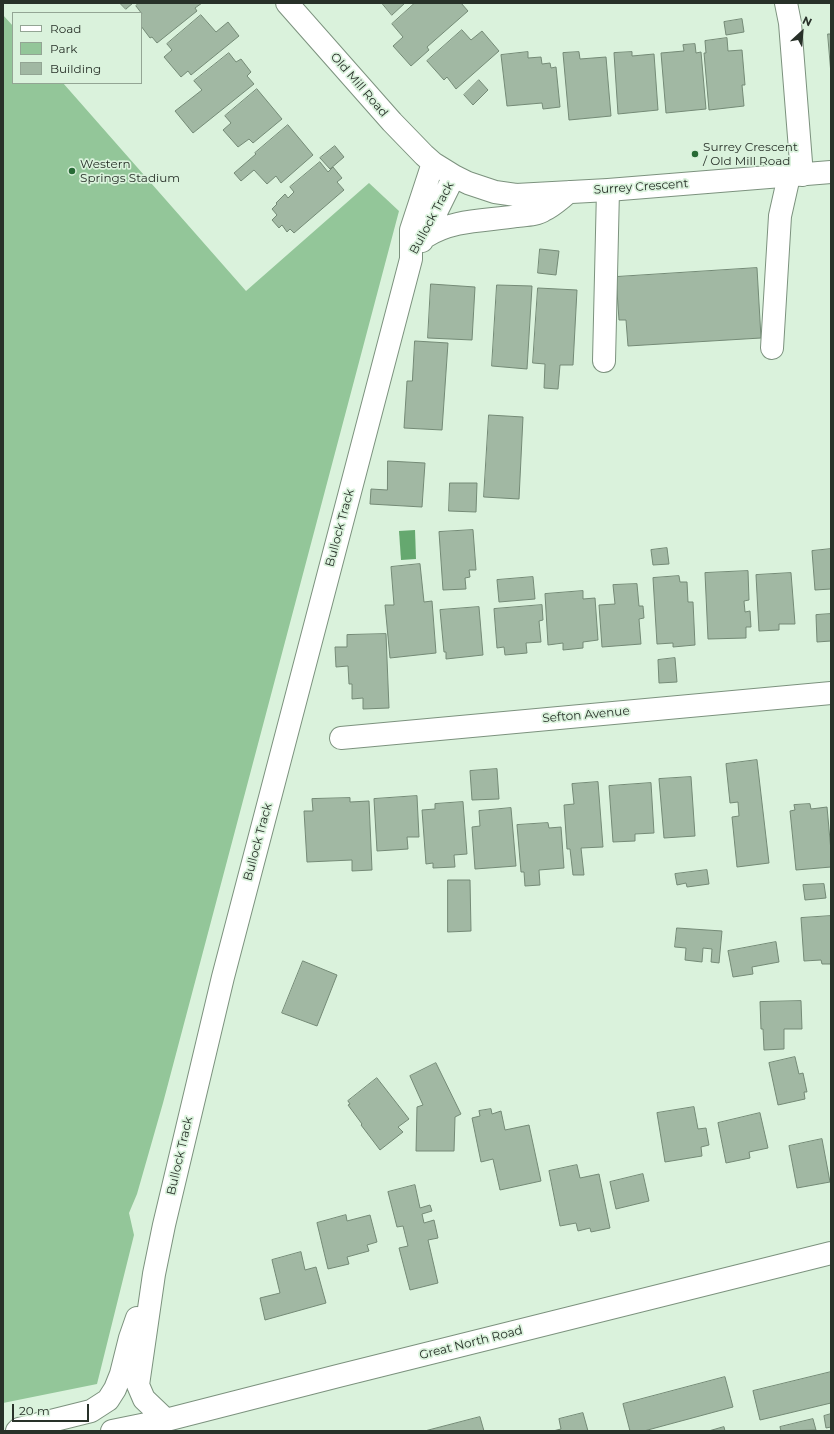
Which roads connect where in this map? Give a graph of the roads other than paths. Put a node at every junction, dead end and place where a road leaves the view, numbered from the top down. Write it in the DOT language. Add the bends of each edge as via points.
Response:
graph roads {
  1 [pos="287,3"];
  2 [pos="786,3"];
  3 [pos="433,163"];
  4 [pos="831,172"];
  5 [pos="795,175"];
  6 [pos="454,176"];
  7 [pos="608,190"];
  8 [pos="569,192"];
  9 [pos="425,237"];
  10 [pos="411,259"];
  11 [pos="772,348"];
  12 [pos="604,361"];
  13 [pos="831,693"];
  14 [pos="341,738"];
  15 [pos="831,1253"];
  16 [pos="154,1274"];
  17 [pos="169,1426"];
  18 [pos="17,1431"];
  19 [pos="112,1431"];
  1 -- 3 [label="main road, Old Mill Road" via="392,122"];
  2 -- 5 [label="main road" via="790,23"];
  3 -- 6 [label="main road, Old Mill Road"];
  3 -- 10 [label="main road, Bullock Track" via="411,230"];
  4 -- 5 [label="main road, Surrey Crescent"];
  5 -- 7 [label="main road, Surrey Crescent"];
  5 -- 11 [label="main road" via="780,216"];
  6 -- 8 [label="main road, Surrey Crescent" via="495,192 516,195"];
  6 -- 9 [label="main road, Bullock Track"];
  7 -- 8 [label="main road, Surrey Crescent"];
  7 -- 12 [label="main road"];
  8 -- 9 [label="main road" via="544,211 450,225"];
  9 -- 10 [label="main road, Bullock Track"];
  10 -- 16 [label="main road, Bullock Track" via="223,977"];
  13 -- 14 [label="main road, Sefton Avenue"];
  15 -- 17 [label="main road, Great North Road" via="324,1379"];
  16 -- 17 [label="main road, Bullock Track" via="138,1385 144,1399"];
  16 -- 18 [label="main road" via="130,1338 117,1384 108,1400 90,1411"];
  17 -- 19 [label="main road, Great North Road"];
}
